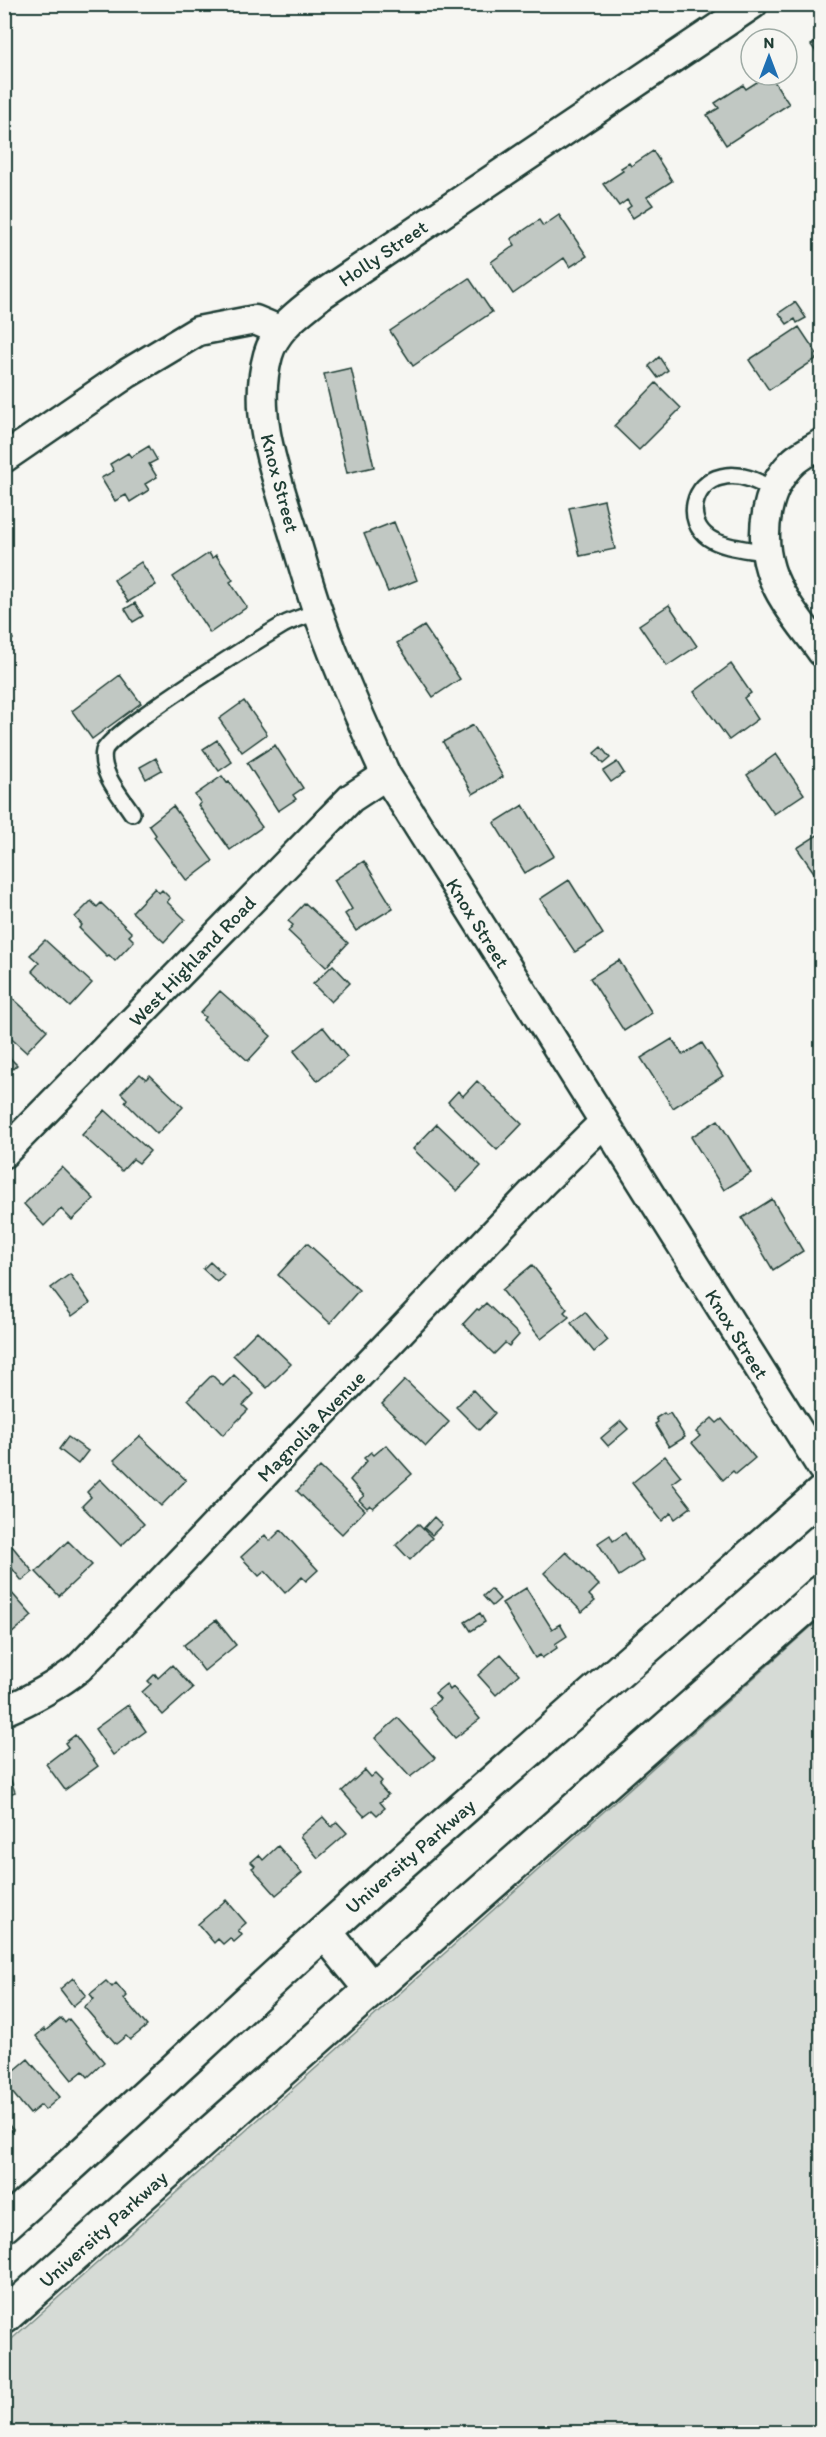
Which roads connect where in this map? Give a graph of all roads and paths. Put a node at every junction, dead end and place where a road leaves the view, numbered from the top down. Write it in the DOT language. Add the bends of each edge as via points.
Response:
graph roads {
  1 [pos="753,4"];
  2 [pos="279,330"];
  3 [pos="822,443"];
  4 [pos="4,458"];
  5 [pos="773,490"];
  6 [pos="767,553"];
  7 [pos="318,612"];
  8 [pos="822,652"];
  9 [pos="386,775"];
  10 [pos="132,813"];
  11 [pos="603,1123"];
  12 [pos="4,1153"];
  13 [pos="822,1468"];
  14 [pos="822,1493"];
  15 [pos="822,1592"];
  16 [pos="4,1711"];
  17 [pos="325,1932"];
  18 [pos="371,1989"];
  19 [pos="4,2225"];
  20 [pos="4,2317"];
  1 -- 2 [label="street, Holly Street" via="321,295"];
  2 -- 4 [label="street" via="255,320 198,331 128,373"];
  2 -- 7 [label="street, Knox Street" via="268,353 261,392 265,429"];
  3 -- 5 [label="street" via="794,461"];
  5 -- 6 [label="street" via="765,532"];
  5 -- 6 [label="lane" via="750,478 723,476 703,486 694,506 694,517 706,536 716,542"];
  6 -- 8 [label="street" via="770,571 785,598"];
  7 -- 9 [label="street, Knox Street"];
  7 -- 10 [label="lane" via="286,624 194,682 104,748 105,770"];
  9 -- 11 [label="street, Knox Street"];
  9 -- 12 [label="street, West Highland Road" via="351,798"];
  11 -- 13 [label="street, Knox Street"];
  11 -- 16 [label="street, Magnolia Avenue" via="79,1668 34,1699"];
  14 -- 17 [label="highway, University Parkway"];
  15 -- 18 [label="highway, University Parkway"];
  17 -- 18 [label="highway"];
  17 -- 19 [label="highway, University Parkway"];
  18 -- 20 [label="highway, University Parkway"];
}
